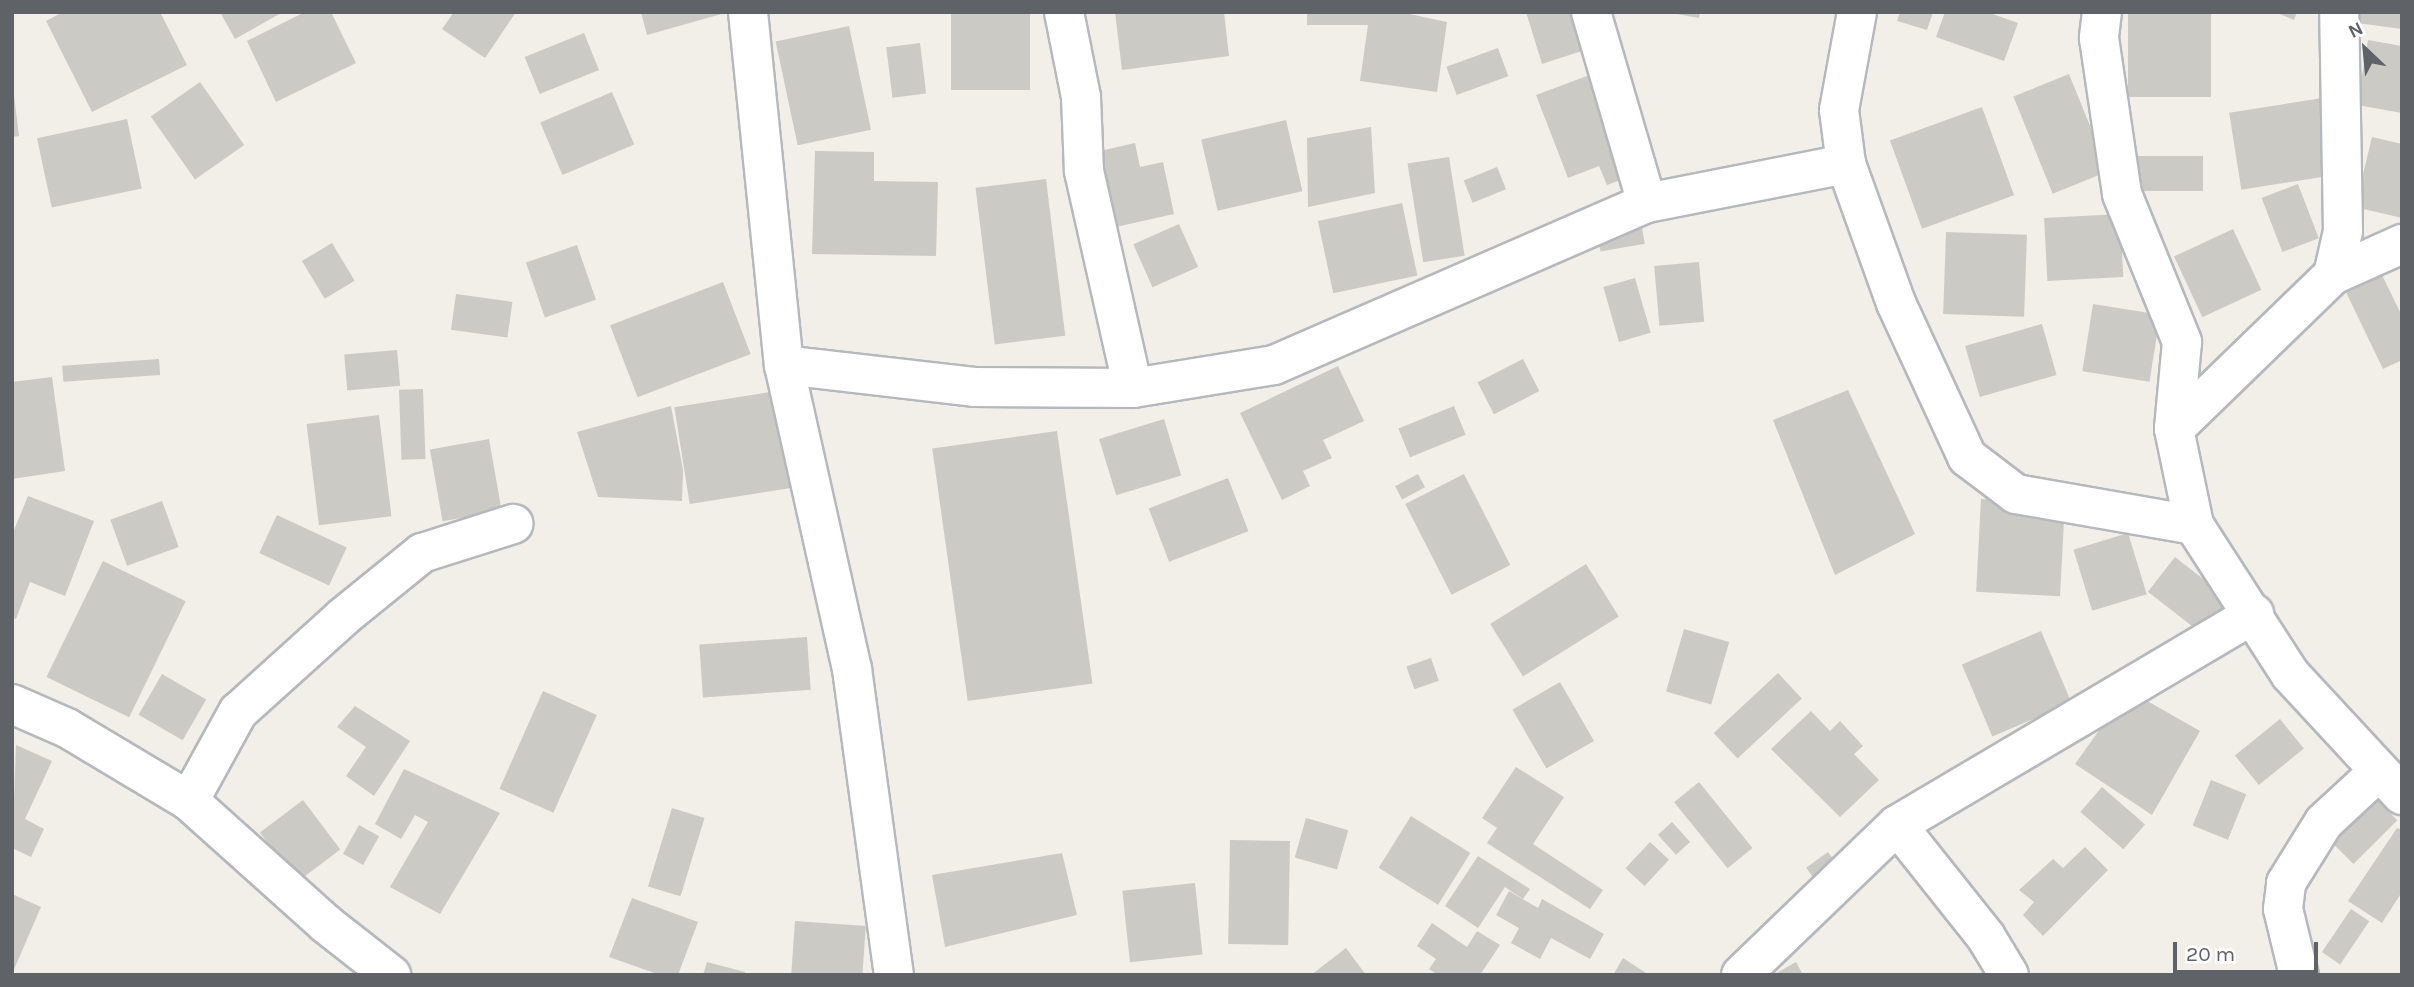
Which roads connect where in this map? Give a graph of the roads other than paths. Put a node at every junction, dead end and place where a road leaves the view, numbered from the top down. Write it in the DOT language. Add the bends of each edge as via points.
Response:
graph roads {
  1 [pos="748,12"];
  2 [pos="1064,12"];
  3 [pos="1591,12"];
  4 [pos="1857,12"];
  5 [pos="2102,12"];
  6 [pos="2339,12"];
  7 [pos="1846,164"];
  8 [pos="1647,203"];
  9 [pos="2402,244"];
  10 [pos="2333,275"];
  11 [pos="784,365"];
  12 [pos="1133,388"];
  13 [pos="2174,429"];
  14 [pos="513,524"];
  15 [pos="2194,524"];
  16 [pos="2254,614"];
  17 [pos="12,704"];
  18 [pos="2390,784"];
  19 [pos="189,801"];
  20 [pos="1898,825"];
  21 [pos="391,975"];
  22 [pos="894,975"];
  23 [pos="1741,975"];
  24 [pos="2009,975"];
  25 [pos="2299,975"];
  1 -- 11 [label="street"];
  2 -- 12 [label="street" via="1082,97 1084,171"];
  3 -- 8 [label="street"];
  4 -- 7 [label="street" via="1839,110"];
  5 -- 13 [label="street" via="2101,52 2122,194 2182,342"];
  6 -- 10 [label="street" via="2343,231"];
  7 -- 8 [label="street"];
  7 -- 15 [label="street" via="1896,303 1967,457 2016,494"];
  8 -- 12 [label="street" via="1273,365"];
  9 -- 10 [label="street"];
  10 -- 13 [label="street"];
  11 -- 12 [label="street" via="974,387"];
  11 -- 22 [label="street" via="852,668"];
  13 -- 15 [label="street"];
  14 -- 19 [label="street" via="422,553 343,617 238,712"];
  15 -- 16 [label="street"];
  16 -- 18 [label="street" via="2290,674"];
  16 -- 20 [label="street"];
  17 -- 19 [label="street" via="67,728"];
  18 -- 25 [label="street" via="2324,822 2287,883 2283,909"];
  19 -- 21 [label="street" via="326,924"];
  20 -- 23 [label="street"];
  20 -- 24 [label="street" via="1986,937"];
}
